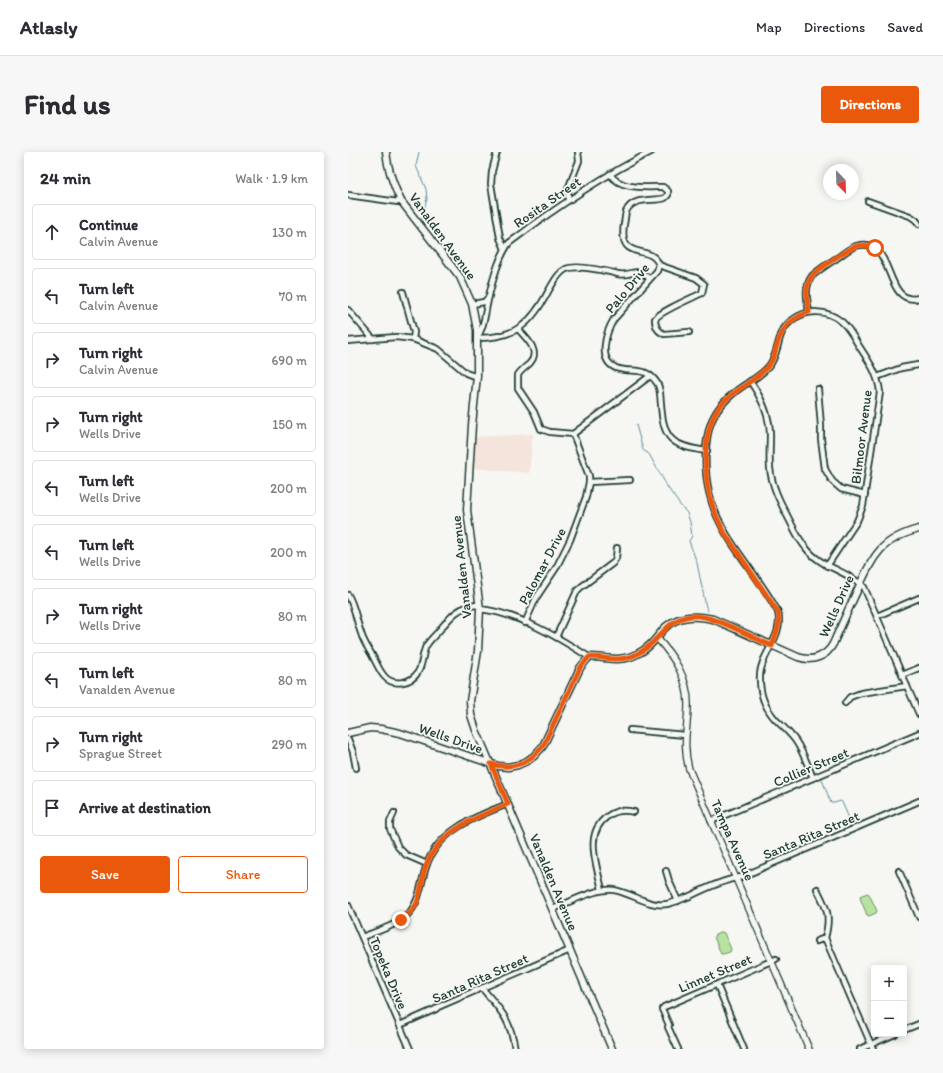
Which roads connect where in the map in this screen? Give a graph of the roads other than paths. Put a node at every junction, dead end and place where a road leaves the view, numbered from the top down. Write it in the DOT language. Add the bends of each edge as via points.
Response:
graph roads {
  1 [pos="386,152"];
  2 [pos="497,152"];
  3 [pos="578,152"];
  4 [pos="651,152"];
  5 [pos="610,174"];
  6 [pos="348,195"];
  7 [pos="568,200"];
  8 [pos="401,201"];
  9 [pos="868,201"];
  10 [pos="919,224"];
  11 [pos="504,249"];
  12 [pos="659,266"];
  13 [pos="649,278"];
  14 [pos="403,292"];
  15 [pos="488,298"];
  16 [pos="919,298"];
  17 [pos="472,304"];
  18 [pos="348,310"];
  19 [pos="809,312"];
  20 [pos="518,329"];
  21 [pos="689,332"];
  22 [pos="478,337"];
  23 [pos="373,339"];
  24 [pos="413,339"];
  25 [pos="348,341"];
  26 [pos="918,365"];
  27 [pos="477,376"];
  28 [pos="650,376"];
  29 [pos="877,377"];
  30 [pos="750,381"];
  31 [pos="818,389"];
  32 [pos="573,434"];
  33 [pos="707,451"];
  34 [pos="630,480"];
  35 [pos="589,482"];
  36 [pos="865,495"];
  37 [pos="919,529"];
  38 [pos="617,548"];
  39 [pos="827,566"];
  40 [pos="860,584"];
  41 [pos="348,595"];
  42 [pos="919,598"];
  43 [pos="480,607"];
  44 [pos="877,616"];
  45 [pos="525,623"];
  46 [pos="556,637"];
  47 [pos="657,638"];
  48 [pos="772,646"];
  49 [pos="589,657"];
  50 [pos="919,668"];
  51 [pos="902,675"];
  52 [pos="907,686"];
  53 [pos="845,703"];
  54 [pos="919,714"];
  55 [pos="630,730"];
  56 [pos="348,733"];
  57 [pos="919,733"];
  58 [pos="685,735"];
  59 [pos="348,739"];
  60 [pos="491,764"];
  61 [pos="356,768"];
  62 [pos="813,778"];
  63 [pos="919,801"];
  64 [pos="508,804"];
  65 [pos="634,812"];
  66 [pos="394,813"];
  67 [pos="711,821"];
  68 [pos="427,864"];
  69 [pos="666,871"];
  70 [pos="899,871"];
  71 [pos="736,878"];
  72 [pos="817,889"];
  73 [pos="602,890"];
  74 [pos="678,901"];
  75 [pos="348,905"];
  76 [pos="553,909"];
  77 [pos="919,917"];
  78 [pos="362,938"];
  79 [pos="825,938"];
  80 [pos="817,941"];
  81 [pos="570,950"];
  82 [pos="774,960"];
  83 [pos="717,985"];
  84 [pos="482,988"];
  85 [pos="919,1024"];
  86 [pos="400,1025"];
  87 [pos="907,1029"];
  88 [pos="890,1037"];
  89 [pos="872,1047"];
  90 [pos="410,1049"];
  91 [pos="515,1049"];
  92 [pos="612,1049"];
  93 [pos="678,1049"];
  94 [pos="744,1049"];
  95 [pos="808,1049"];
  96 [pos="860,1049"];
  1 -- 8 [label="main road, Vanalden Avenue" via="390,176"];
  2 -- 11 [label="street" via="491,184"];
  3 -- 7 [label="street" via="578,161 568,189"];
  4 -- 5 [label="street, Rosita Street"];
  5 -- 7 [label="street, Rosita Street"];
  5 -- 12 [label="street, Palo Drive" via="615,180 626,184 663,187 668,191 665,198 637,201 630,205 626,211 622,234 630,249 650,255"];
  6 -- 8 [label="street"];
  7 -- 11 [label="street, Rosita Street"];
  8 -- 17 [label="main road, Vanalden Avenue" via="453,266"];
  9 -- 10 [label="street" via="910,216"];
  11 -- 15 [label="street"];
  12 -- 13 [label="street, Palo Drive"];
  12 -- 21 [label="street, Palo Drive" via="696,278 704,284 702,293 659,314 655,319 656,327 661,333"];
  13 -- 20 [label="street" via="643,273 635,272 621,275 580,267 567,268 555,279 533,315"];
  13 -- 28 [label="street, Palo Drive" via="614,319 604,348 607,359 616,368 642,371"];
  14 -- 24 [label="street" via="414,332"];
  15 -- 17 [label="street" via="484,302"];
  15 -- 22 [label="street"];
  16 -- 19 [label="street" via="909,299 900,293 880,252 863,245 850,248 812,276 807,289"];
  17 -- 22 [label="main road, Vanalden Avenue"];
  18 -- 23 [label="street"];
  19 -- 29 [label="street, Bilmoor Avenue" via="828,314 842,322 872,364"];
  19 -- 30 [label="street" via="790,321 778,341 770,365"];
  20 -- 22 [label="street" via="510,334"];
  20 -- 32 [label="street" via="531,343 534,355 518,375 518,388 534,412 541,430"];
  22 -- 27 [label="main road, Vanalden Avenue"];
  23 -- 24 [label="street" via="396,336"];
  23 -- 25 [label="street"];
  24 -- 27 [label="street" via="438,349 466,373"];
  26 -- 29 [label="street" via="900,368"];
  27 -- 43 [label="main road, Vanalden Avenue" via="467,510"];
  28 -- 32 [label="street"];
  28 -- 33 [label="street" via="659,388 662,423 667,435 686,448"];
  29 -- 36 [label="street, Bilmoor Avenue" via="880,400"];
  30 -- 33 [label="street" via="720,406 708,433"];
  30 -- 39 [label="street" via="765,408 768,420 770,468 778,498 805,547 813,557"];
  31 -- 36 [label="street" via="825,469 832,481 841,489"];
  32 -- 35 [label="street, Palomar Drive" via="587,469"];
  33 -- 48 [label="street" via="708,491 717,519 778,612 779,626"];
  34 -- 35 [label="street"];
  35 -- 45 [label="street, Palomar Drive" via="568,546 536,598"];
  36 -- 39 [label="street, Bilmoor Avenue" via="856,521"];
  37 -- 40 [label="main road, Wells Drive" via="900,535 887,544 870,563"];
  38 -- 46 [label="street" via="613,563 577,591"];
  39 -- 40 [label="street" via="856,579"];
  40 -- 44 [label="street" via="864,587"];
  40 -- 48 [label="main road, Wells Drive" via="833,644 822,655 811,660 802,659"];
  41 -- 43 [label="street" via="367,647 384,676 397,682 415,677 421,666 426,645 451,616 467,606"];
  42 -- 44 [label="street"];
  43 -- 45 [label="street"];
  43 -- 60 [label="main road, Vanalden Avenue" via="478,651 470,700 471,715"];
  44 -- 51 [label="street"];
  45 -- 46 [label="street"];
  46 -- 49 [label="street"];
  47 -- 48 [label="main road, Wells Drive" via="677,620 699,616"];
  47 -- 49 [label="main road, Wells Drive" via="645,649 627,658 609,660"];
  47 -- 58 [label="street, Tampa Avenue" via="675,660 684,679 688,697"];
  48 -- 62 [label="street" via="760,673 762,699 775,719 795,740"];
  49 -- 60 [label="main road, Wells Drive" via="580,668 543,746 534,756 518,765 508,767"];
  50 -- 51 [label="street"];
  51 -- 52 [label="street"];
  52 -- 53 [label="street" via="861,693 850,697"];
  52 -- 54 [label="street"];
  55 -- 58 [label="street"];
  56 -- 60 [label="main road, Wells Drive" via="381,728"];
  57 -- 62 [label="street, Collier Street"];
  58 -- 67 [label="street, Tampa Avenue" via="689,769"];
  59 -- 61 [label="street" via="354,752"];
  60 -- 64 [label="main road, Vanalden Avenue"];
  62 -- 67 [label="street, Collier Street"];
  63 -- 71 [label="street, Santa Rita Street"];
  64 -- 68 [label="street" via="449,833 437,845"];
  64 -- 76 [label="main road, Vanalden Avenue"];
  65 -- 73 [label="street" via="625,810 610,814 595,830 593,840"];
  66 -- 68 [label="street" via="390,829 398,847 406,855"];
  67 -- 71 [label="street, Tampa Avenue"];
  68 -- 78 [label="street" via="416,904 409,913 401,920"];
  69 -- 74 [label="street"];
  70 -- 77 [label="street"];
  71 -- 74 [label="street, Santa Rita Street"];
  71 -- 82 [label="street, Tampa Avenue"];
  72 -- 79 [label="street" via="828,916"];
  73 -- 74 [label="street, Santa Rita Street" via="622,892 654,904"];
  73 -- 76 [label="street, Santa Rita Street"];
  75 -- 78 [label="street, Topeka Drive"];
  76 -- 81 [label="main road, Vanalden Avenue"];
  78 -- 86 [label="street, Topeka Drive"];
  79 -- 80 [label="street"];
  79 -- 89 [label="street"];
  81 -- 84 [label="street, Santa Rita Street"];
  81 -- 92 [label="main road, Vanalden Avenue"];
  82 -- 83 [label="street, Linnet Street"];
  82 -- 95 [label="street, Tampa Avenue"];
  83 -- 93 [label="street, Linnet Street" via="662,1008"];
  83 -- 94 [label="street"];
  84 -- 86 [label="street, Santa Rita Street"];
  84 -- 91 [label="street" via="507,1019"];
  85 -- 87 [label="street"];
  86 -- 90 [label="street, Topeka Drive"];
  88 -- 89 [label="street"];
  89 -- 96 [label="street"];
}
